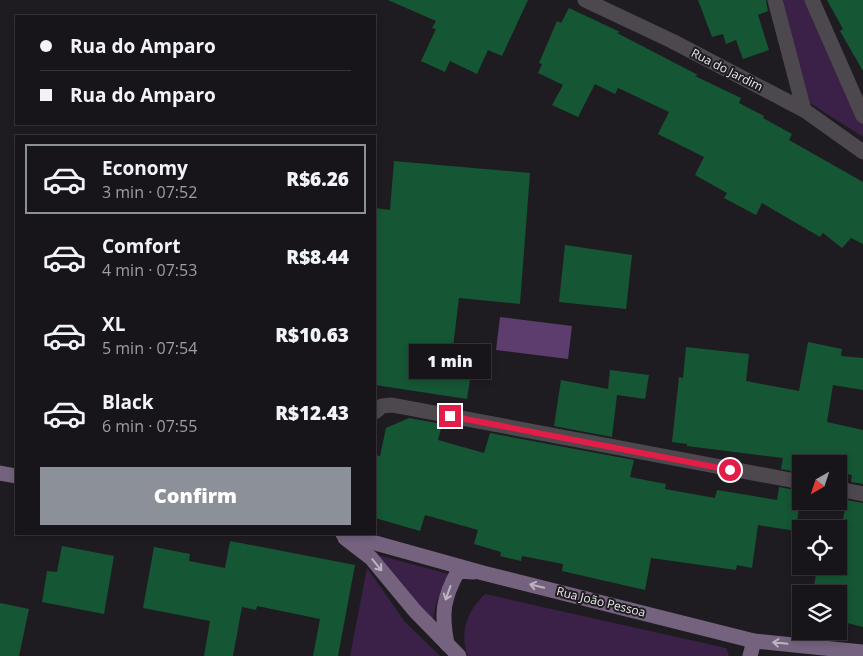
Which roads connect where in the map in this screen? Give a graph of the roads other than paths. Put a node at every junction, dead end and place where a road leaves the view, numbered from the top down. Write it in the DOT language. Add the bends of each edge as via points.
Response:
graph roads {
  1 [pos="585,0"];
  2 [pos="774,0"];
  3 [pos="812,0"];
  4 [pos="804,110"];
  5 [pos="863,116"];
  6 [pos="863,152"];
  7 [pos="376,411"];
  8 [pos="0,473"];
  9 [pos="15,476"];
  10 [pos="792,480"];
  11 [pos="848,491"];
  12 [pos="863,494"];
  13 [pos="342,535"];
  14 [pos="345,535"];
  15 [pos="483,573"];
  16 [pos="754,640"];
  17 [pos="447,644"];
  18 [pos="863,652"];
  19 [pos="459,656"];
  20 [pos="750,656"];
  1 -- 4 [label="street, Rua do Jardim"];
  2 -- 4 [label="street"];
  3 -- 5 [label="street"];
  4 -- 6 [label="street, Rua do Jardim"];
  7 -- 10 [label="street" via="382,406 392,405"];
  8 -- 9 [label="main road"];
  11 -- 12 [label="street"];
  13 -- 17 [label="main road, one-way" via="371,558"];
  14 -- 15 [label="main road, Rua João Pessoa"];
  16 -- 15 [label="main road, Rua João Pessoa, one-way"];
  15 -- 17 [label="main road, one-way" via="458,571 446,594 442,619"];
  18 -- 16 [label="main road, Rua João Pessoa, one-way"];
  16 -- 20 [label="main road"];
  17 -- 19 [label="main road"];
}
